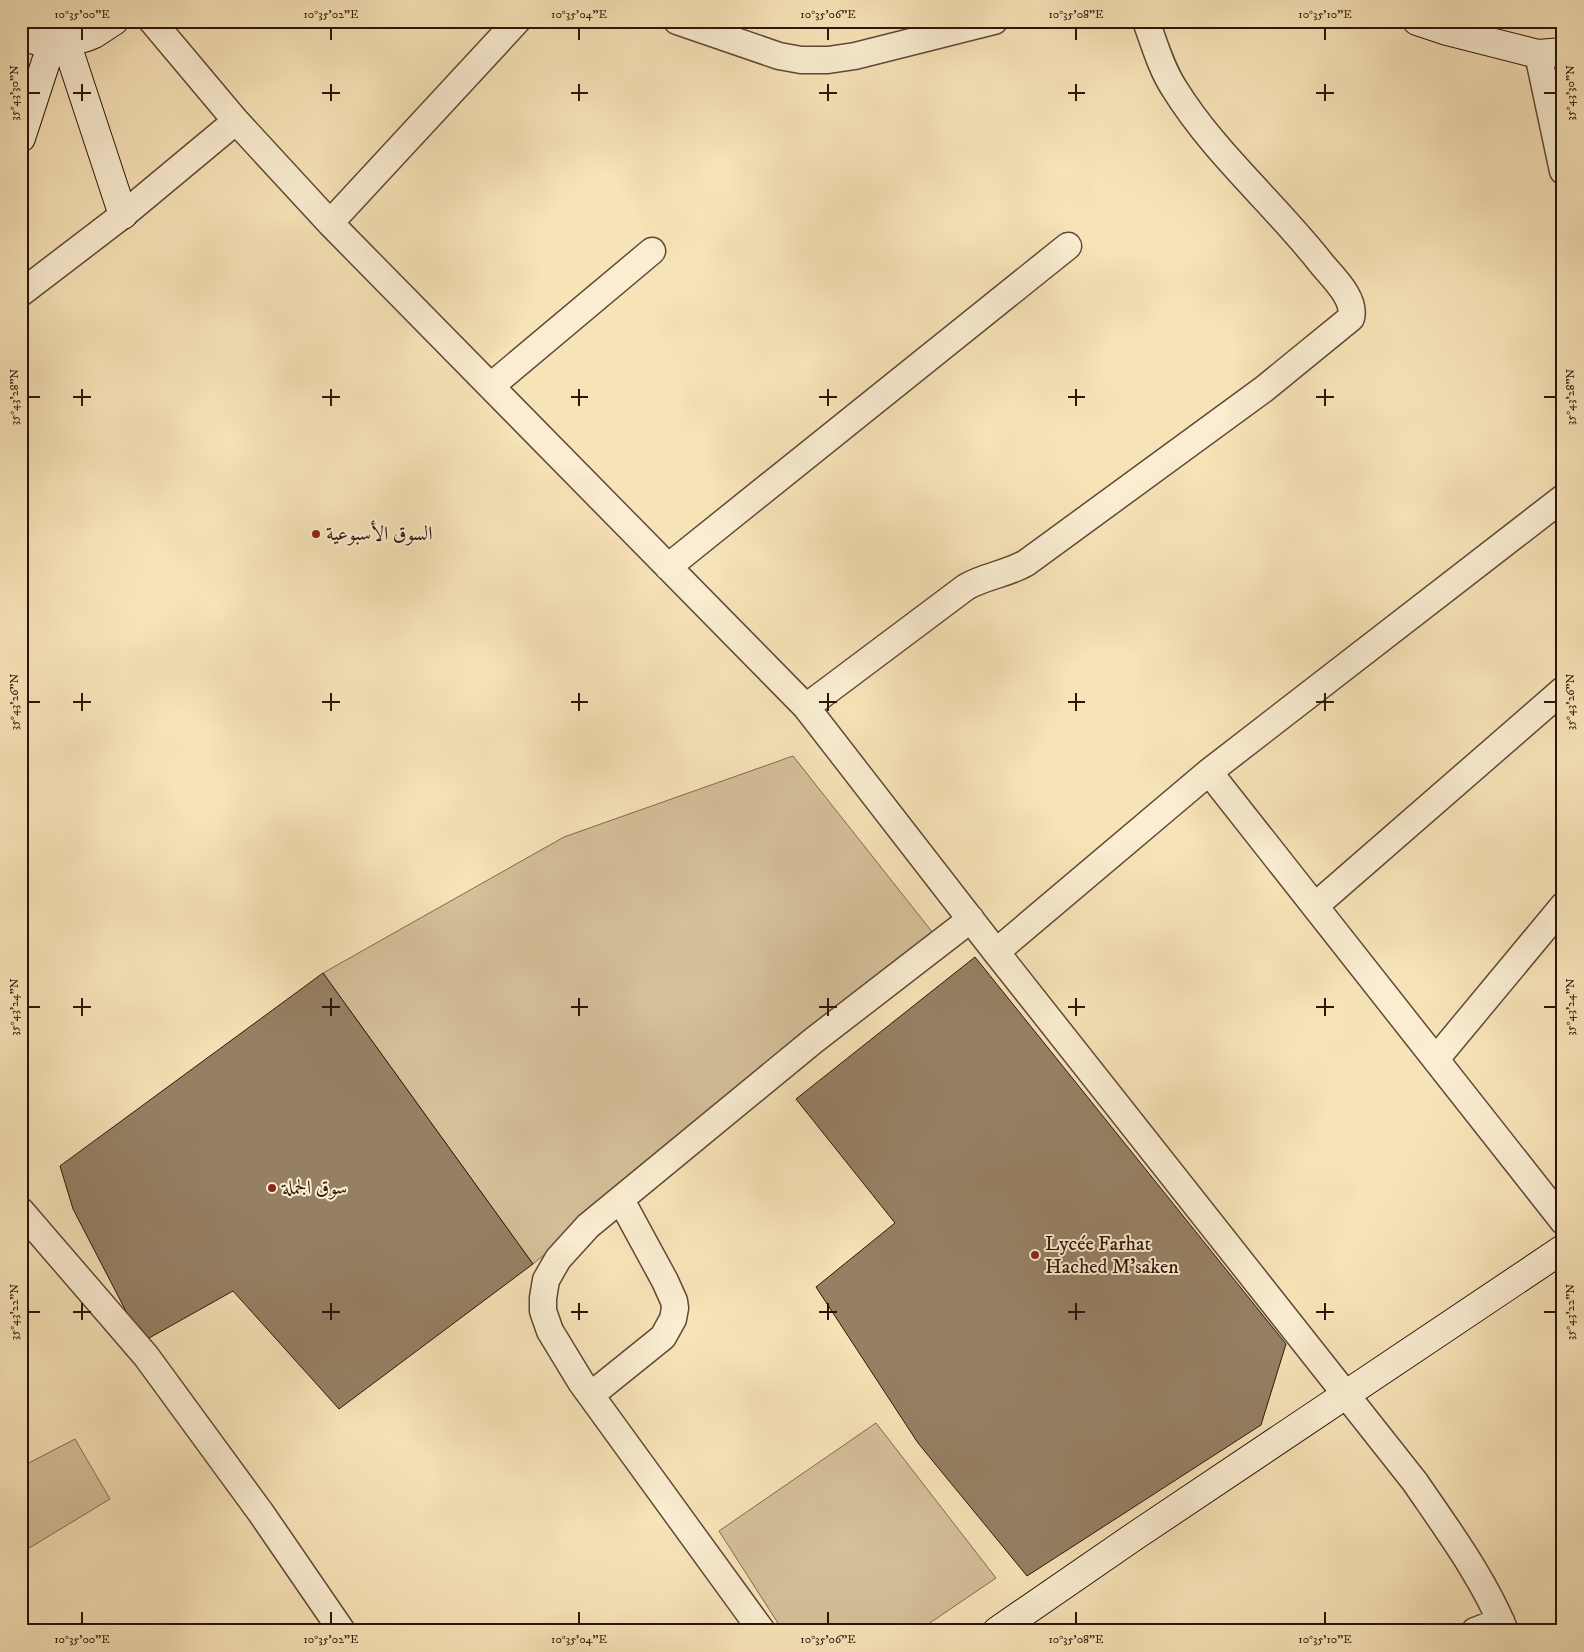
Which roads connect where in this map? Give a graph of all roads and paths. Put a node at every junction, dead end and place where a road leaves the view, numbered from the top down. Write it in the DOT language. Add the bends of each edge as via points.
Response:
graph roads {
  1 [pos="114,21"];
  2 [pos="152,21"];
  3 [pos="517,21"];
  4 [pos="677,21"];
  5 [pos="994,21"];
  6 [pos="1146,21"];
  7 [pos="1417,21"];
  8 [pos="21,36"];
  9 [pos="59,42"];
  10 [pos="1550,53"];
  11 [pos="236,121"];
  12 [pos="21,138"];
  13 [pos="1563,171"];
  14 [pos="123,215"];
  15 [pos="330,223"];
  16 [pos="1068,246"];
  17 [pos="652,251"];
  18 [pos="21,293"];
  19 [pos="491,386"];
  20 [pos="1563,498"];
  21 [pos="668,566"];
  22 [pos="1563,690"];
  23 [pos="806,707"];
  24 [pos="1209,772"];
  25 [pos="1315,906"];
  26 [pos="1563,906"];
  27 [pos="971,919"];
  28 [pos="996,952"];
  29 [pos="1436,1059"];
  30 [pos="621,1200"];
  31 [pos="21,1211"];
  32 [pos="1563,1221"];
  33 [pos="1563,1249"];
  34 [pos="1346,1393"];
  35 [pos="591,1395"];
  36 [pos="1503,1626"];
  37 [pos="342,1631"];
  38 [pos="762,1631"];
  39 [pos="997,1631"];
  40 [pos="1475,1631"];
  1 -- 9 [label="main road" via="92,35"];
  2 -- 11 [label="street"];
  3 -- 15 [label="street"];
  4 -- 5 [label="street" via="801,60 855,56"];
  6 -- 23 [label="street" via="1173,87 1213,143 1308,246 1344,293 1350,304 1351,318 1264,389 1026,563 966,587"];
  7 -- 10 [label="main road" via="1447,31"];
  8 -- 9 [label="main road"];
  9 -- 12 [label="main road"];
  9 -- 14 [label="main road"];
  10 -- 13 [label="street"];
  11 -- 14 [label="street"];
  11 -- 15 [label="street"];
  14 -- 18 [label="street"];
  15 -- 19 [label="street"];
  16 -- 21 [label="street"];
  17 -- 19 [label="street"];
  19 -- 21 [label="street"];
  20 -- 24 [label="street"];
  21 -- 23 [label="street"];
  22 -- 25 [label="street"];
  23 -- 27 [label="street"];
  24 -- 25 [label="street"];
  24 -- 28 [label="street"];
  25 -- 29 [label="street"];
  26 -- 29 [label="street"];
  27 -- 28 [label="street"];
  27 -- 30 [label="street" via="814,1040"];
  28 -- 34 [label="street"];
  29 -- 32 [label="street"];
  30 -- 35 [label="street" via="588,1226 558,1259 546,1280 543,1298 543,1311 550,1331"];
  30 -- 35 [label="street" via="674,1300 674,1319 663,1337"];
  31 -- 37 [label="street" via="146,1356 262,1513"];
  33 -- 34 [label="main road"];
  34 -- 36 [label="street" via="1415,1482 1459,1546"];
  34 -- 39 [label="main road"];
  35 -- 38 [label="street"];
  36 -- 40 [label="street"];
}
